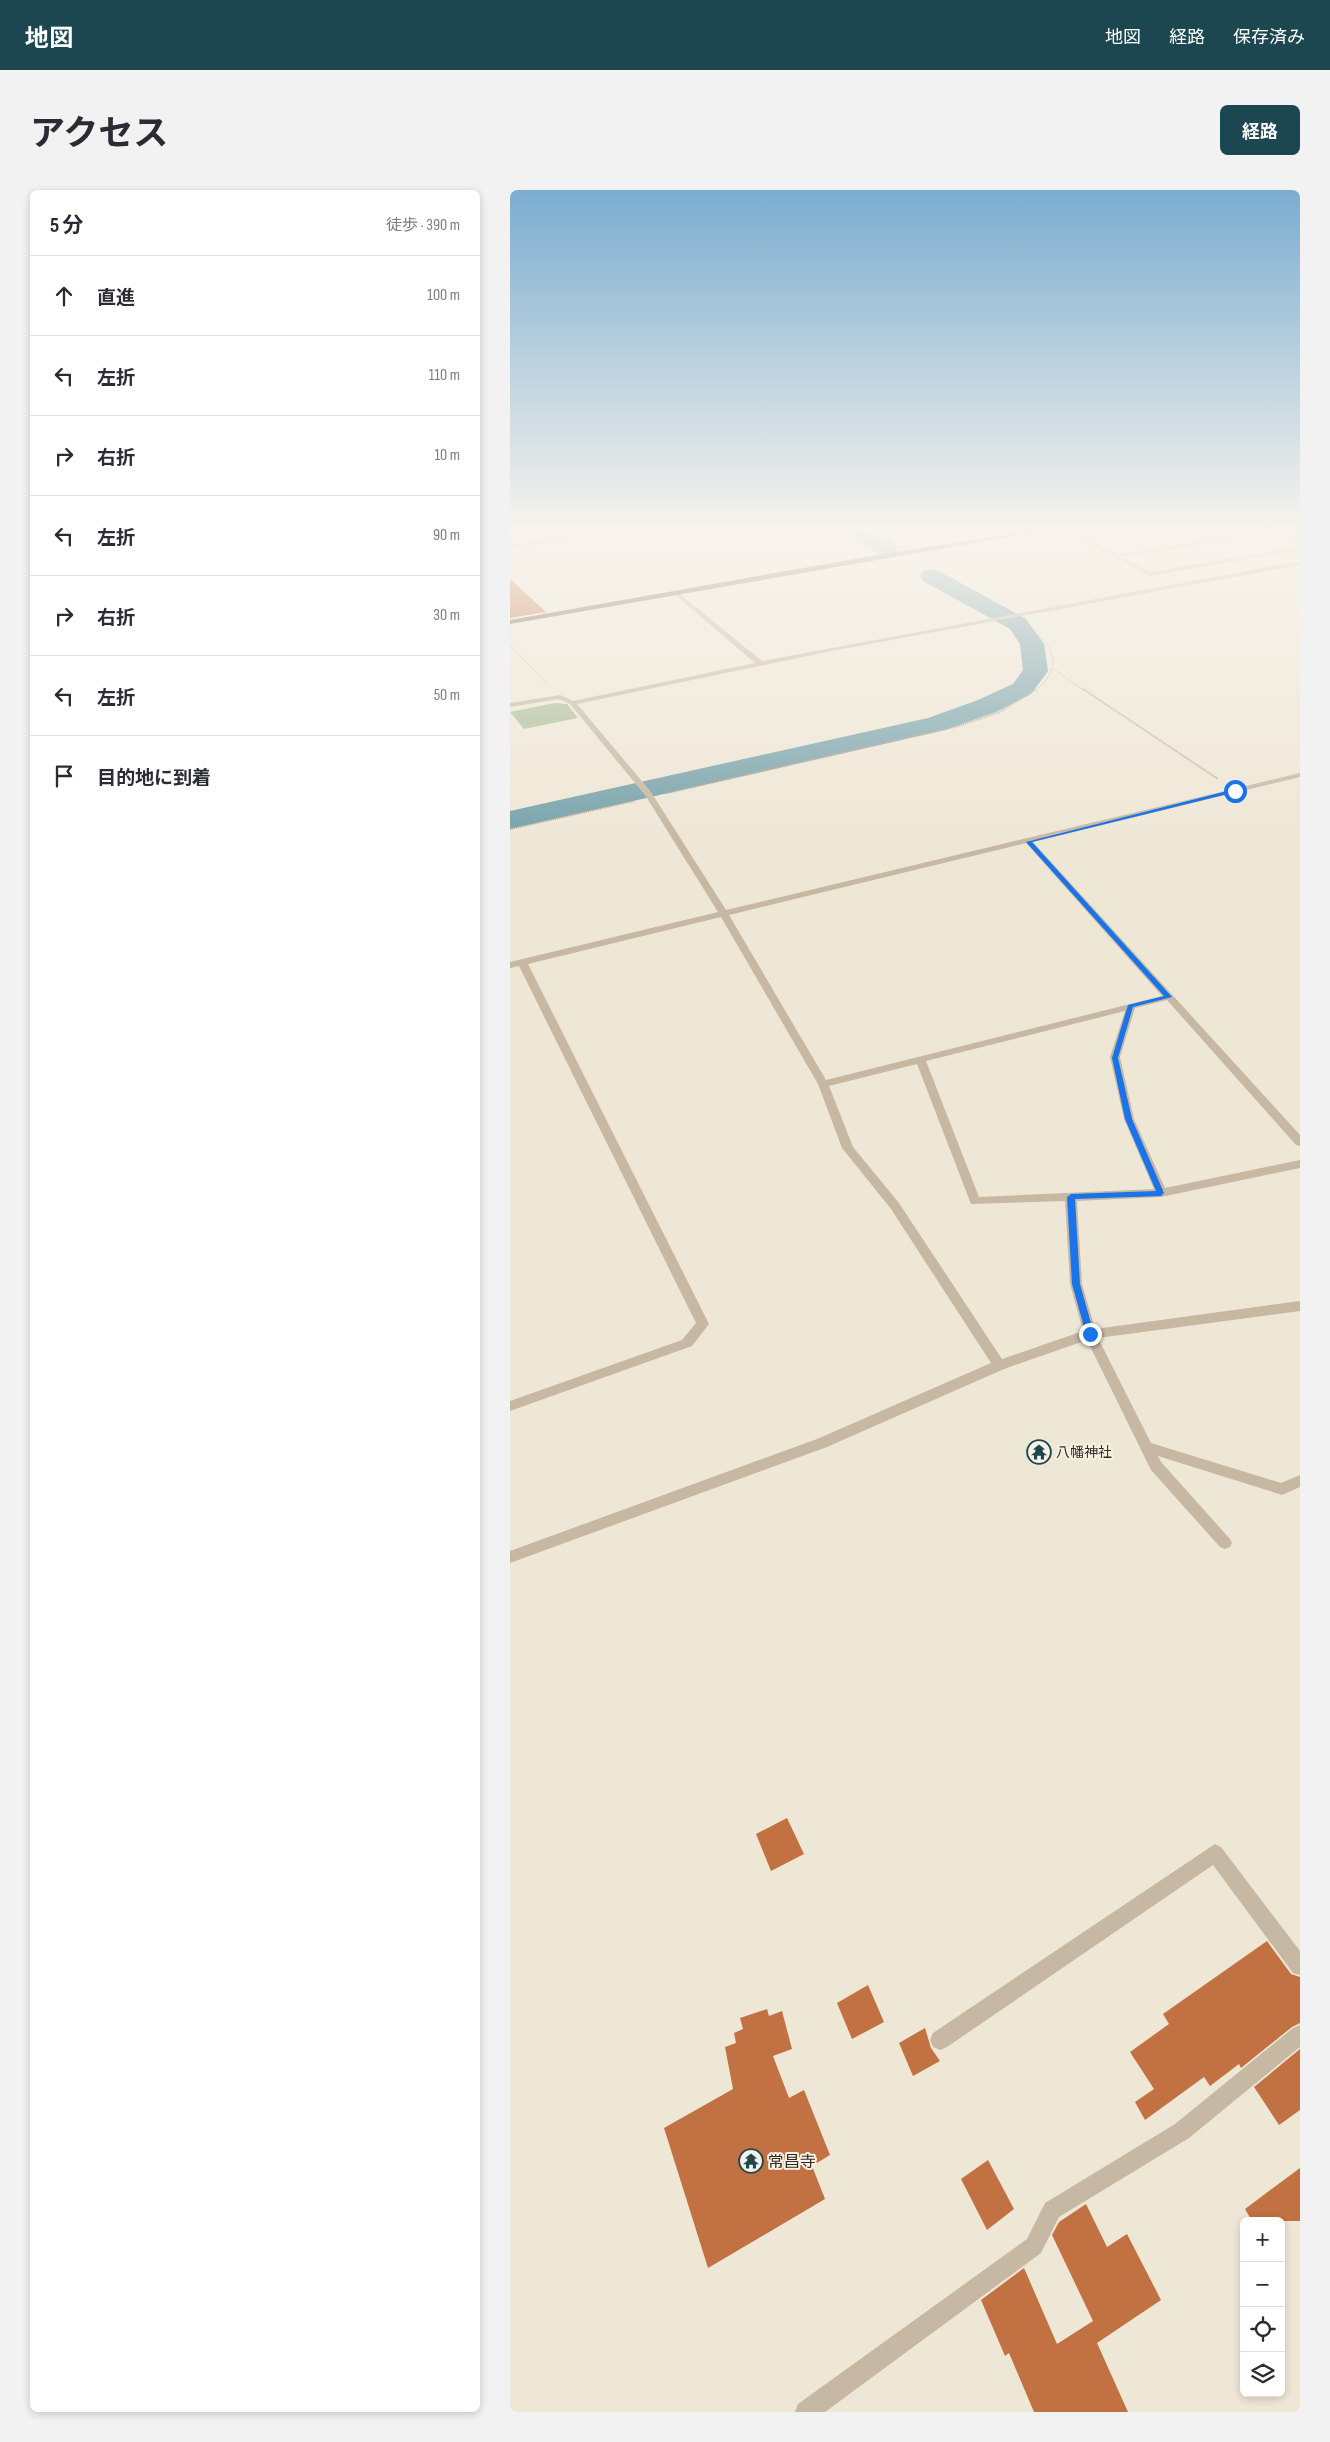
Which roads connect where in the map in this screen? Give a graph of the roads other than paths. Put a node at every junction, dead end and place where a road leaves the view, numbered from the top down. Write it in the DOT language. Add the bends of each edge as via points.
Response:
graph roads {
  1 [pos="725,634"];
  2 [pos="918,634"];
  3 [pos="762,664"];
  4 [pos="572,703"];
  5 [pos="510,705"];
  6 [pos="1300,775"];
  7 [pos="1028,842"];
  8 [pos="724,914"];
  9 [pos="516,964"];
  10 [pos="1168,997"];
  11 [pos="1131,1006"];
  12 [pos="920,1059"];
  13 [pos="823,1084"];
  14 [pos="1300,1142"];
  15 [pos="1300,1164"];
  16 [pos="1161,1193"];
  17 [pos="1071,1197"];
  18 [pos="1300,1306"];
  19 [pos="1090,1334"];
  20 [pos="999,1365"];
  21 [pos="510,1406"];
  22 [pos="1147,1447"];
  23 [pos="1300,1481"];
  24 [pos="1225,1543"];
  25 [pos="510,1557"];
  26 [pos="1300,1966"];
  27 [pos="1300,2035"];
  28 [pos="940,2040"];
  29 [pos="806,2412"];
  1 -- 3 [label="street"];
  2 -- 3 [label="street"];
  3 -- 4 [label="street"];
  4 -- 5 [label="street" via="560,697"];
  4 -- 8 [label="street" via="611,746 648,795"];
  6 -- 7 [label="street"];
  7 -- 8 [label="street"];
  7 -- 10 [label="street"];
  8 -- 9 [label="street"];
  8 -- 13 [label="street"];
  9 -- 21 [label="street" via="702,1324 687,1343"];
  10 -- 11 [label="street"];
  10 -- 14 [label="street"];
  11 -- 12 [label="street"];
  11 -- 16 [label="street" via="1115,1058 1129,1119"];
  12 -- 13 [label="street"];
  12 -- 17 [label="street" via="975,1201"];
  13 -- 20 [label="street" via="848,1148 896,1206"];
  15 -- 16 [label="street"];
  16 -- 17 [label="street"];
  17 -- 19 [label="street" via="1076,1284"];
  18 -- 19 [label="street"];
  19 -- 20 [label="street"];
  19 -- 22 [label="street"];
  20 -- 25 [label="street" via="822,1443"];
  22 -- 23 [label="street" via="1282,1489"];
  22 -- 24 [label="street" via="1156,1466"];
  26 -- 28 [label="street" via="1215,1853"];
  27 -- 29 [label="street" via="1182,2130 1052,2210 1034,2246"];
}
